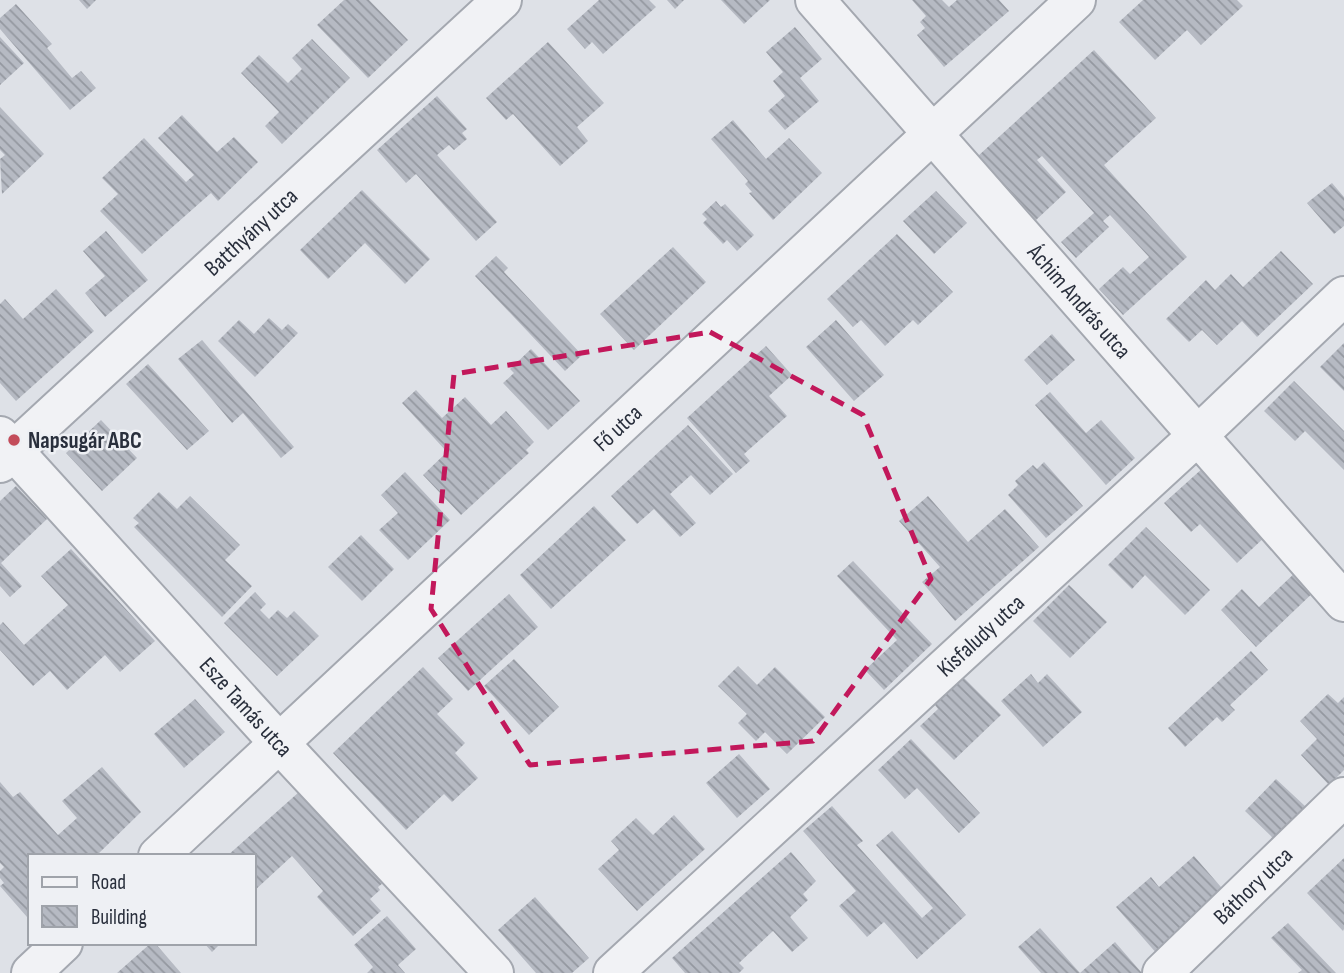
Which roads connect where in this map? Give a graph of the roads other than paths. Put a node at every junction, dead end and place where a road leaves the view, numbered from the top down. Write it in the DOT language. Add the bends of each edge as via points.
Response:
graph roads {
  1 [pos="502,0"];
  2 [pos="815,0"];
  3 [pos="1076,0"];
  4 [pos="933,131"];
  5 [pos="1344,296"];
  6 [pos="1196,437"];
  7 [pos="4,450"];
  8 [pos="1344,602"];
  9 [pos="280,744"];
  10 [pos="1344,797"];
  11 [pos="160,854"];
  12 [pos="61,945"];
  13 [pos="31,973"];
  14 [pos="495,973"];
  15 [pos="613,973"];
  16 [pos="1162,973"];
  1 -- 7 [label="street, Batthyány utca"];
  2 -- 4 [label="street, Áchim András utca"];
  3 -- 4 [label="street, Fő utca"];
  4 -- 6 [label="street, Áchim András utca"];
  4 -- 9 [label="street, Fő utca"];
  5 -- 6 [label="street, Kisfaludy utca"];
  6 -- 8 [label="street, Áchim András utca"];
  6 -- 15 [label="street, Kisfaludy utca"];
  7 -- 9 [label="street, Esze Tamás utca"];
  9 -- 11 [label="street, Fő utca"];
  9 -- 14 [label="street, Esze Tamás utca"];
  10 -- 16 [label="street, Báthory utca"];
  12 -- 13 [label="street"];
}
